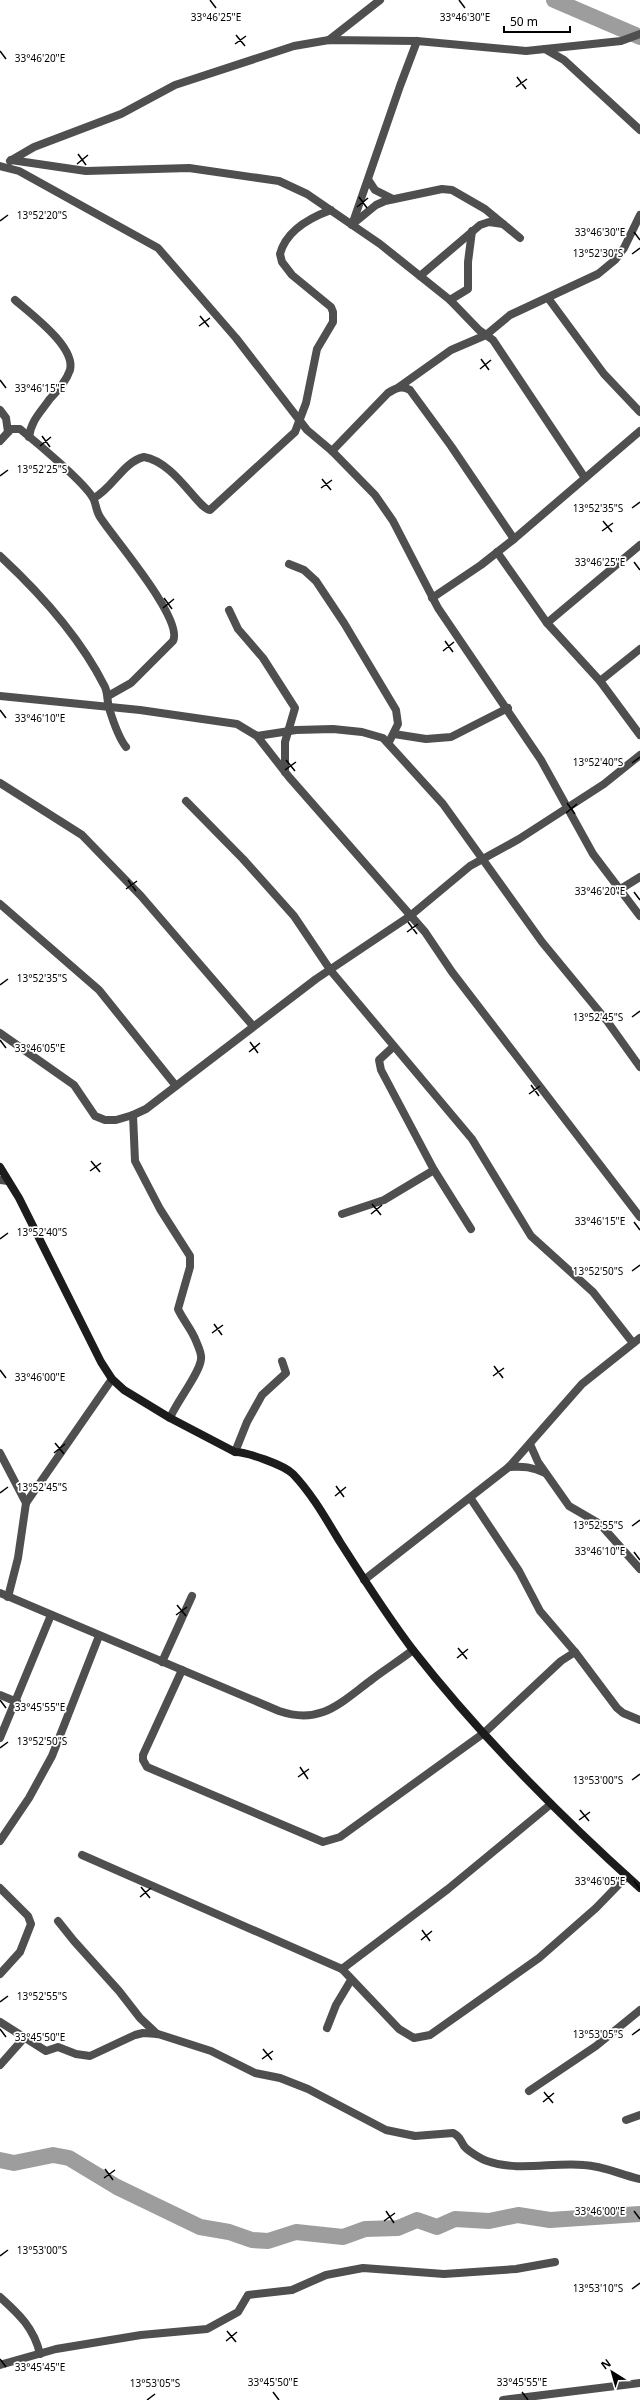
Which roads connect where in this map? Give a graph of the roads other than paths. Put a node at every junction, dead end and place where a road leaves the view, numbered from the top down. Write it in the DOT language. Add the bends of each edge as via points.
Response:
graph roads {
  1 [pos="380,0"];
  2 [pos="640,34"];
  3 [pos="329,40"];
  4 [pos="417,41"];
  5 [pos="545,49"];
  6 [pos="640,130"];
  7 [pos="11,160"];
  8 [pos="0,166"];
  9 [pos="369,181"];
  10 [pos="394,200"];
  11 [pos="331,210"];
  12 [pos="640,215"];
  13 [pos="504,224"];
  14 [pos="352,225"];
  15 [pos="472,231"];
  16 [pos="520,238"];
  17 [pos="420,276"];
  18 [pos="548,298"];
  19 [pos="15,300"];
  20 [pos="450,300"];
  21 [pos="486,335"];
  22 [pos="400,387"];
  23 [pos="0,410"];
  24 [pos="640,412"];
  25 [pos="301,421"];
  26 [pos="640,431"];
  27 [pos="8,432"];
  28 [pos="29,437"];
  29 [pos="0,441"];
  30 [pos="332,451"];
  31 [pos="585,478"];
  32 [pos="94,498"];
  33 [pos="514,539"];
  34 [pos="640,545"];
  35 [pos="497,552"];
  36 [pos="0,556"];
  37 [pos="290,564"];
  38 [pos="432,598"];
  39 [pos="229,610"];
  40 [pos="547,623"];
  41 [pos="640,649"];
  42 [pos="600,681"];
  43 [pos="0,696"];
  44 [pos="108,696"];
  45 [pos="109,707"];
  46 [pos="508,708"];
  47 [pos="289,732"];
  48 [pos="394,734"];
  49 [pos="640,735"];
  50 [pos="257,736"];
  51 [pos="389,742"];
  52 [pos="126,747"];
  53 [pos="640,755"];
  54 [pos="285,772"];
  55 [pos="0,783"];
  56 [pos="186,801"];
  57 [pos="567,807"];
  58 [pos="482,858"];
  59 [pos="640,877"];
  60 [pos="619,890"];
  61 [pos="0,904"];
  62 [pos="410,916"];
  63 [pos="640,916"];
  64 [pos="330,971"];
  65 [pos="253,1026"];
  66 [pos="0,1033"];
  67 [pos="393,1047"];
  68 [pos="640,1067"];
  69 [pos="176,1086"];
  70 [pos="133,1115"];
  71 [pos="0,1168"];
  72 [pos="434,1170"];
  73 [pos="4,1181"];
  74 [pos="342,1214"];
  75 [pos="640,1217"];
  76 [pos="471,1229"];
  77 [pos="640,1338"];
  78 [pos="633,1343"];
  79 [pos="282,1361"];
  80 [pos="112,1380"];
  81 [pos="170,1418"];
  82 [pos="530,1444"];
  83 [pos="0,1452"];
  84 [pos="235,1452"];
  85 [pos="510,1467"];
  86 [pos="0,1468"];
  87 [pos="11,1476"];
  88 [pos="549,1476"];
  89 [pos="471,1499"];
  90 [pos="26,1503"];
  91 [pos="640,1569"];
  92 [pos="364,1580"];
  93 [pos="0,1593"];
  94 [pos="192,1596"];
  95 [pos="8,1597"];
  96 [pos="51,1616"];
  97 [pos="99,1636"];
  98 [pos="413,1650"];
  99 [pos="575,1652"];
  100 [pos="162,1662"];
  101 [pos="182,1670"];
  102 [pos="0,1695"];
  103 [pos="17,1702"];
  104 [pos="640,1720"];
  105 [pos="484,1732"];
  106 [pos="0,1738"];
  107 [pos="551,1804"];
  108 [pos="0,1841"];
  109 [pos="82,1854"];
  110 [pos="627,1876"];
  111 [pos="0,1888"];
  112 [pos="640,1888"];
  113 [pos="58,1921"];
  114 [pos="342,1969"];
  115 [pos="0,1974"];
  116 [pos="351,1980"];
  117 [pos="640,2010"];
  118 [pos="0,2022"];
  119 [pos="327,2028"];
  120 [pos="158,2034"];
  121 [pos="24,2038"];
  122 [pos="0,2065"];
  123 [pos="529,2091"];
  124 [pos="640,2115"];
  125 [pos="626,2120"];
  126 [pos="640,2179"];
  127 [pos="555,2262"];
  128 [pos="0,2296"];
  129 [pos="40,2354"];
  130 [pos="0,2365"];
  131 [pos="640,2383"];
  132 [pos="546,2397"];
  133 [pos="503,2400"];
  1 -- 3 [label="street"];
  2 -- 5 [label="street" via="621,41"];
  3 -- 4 [label="street"];
  3 -- 7 [label="street" via="294,46 175,85 121,114 34,147"];
  4 -- 5 [label="street" via="526,51"];
  4 -- 9 [label="street"];
  5 -- 6 [label="street" via="564,60"];
  7 -- 8 [label="street"];
  7 -- 11 [label="street" via="86,171 189,168 264,178 279,181 307,194"];
  8 -- 25 [label="street" via="19,171 158,248 236,338 278,395"];
  9 -- 10 [label="street" via="375,190"];
  9 -- 14 [label="street"];
  10 -- 13 [label="street" via="446,188 485,209"];
  10 -- 14 [label="street" via="376,205"];
  11 -- 14 [label="street"];
  11 -- 25 [label="street" via="301,224 287,239 280,254 286,269 326,302 333,312 333,322 315,355"];
  12 -- 18 [label="street" via="632,234 615,260 598,274"];
  13 -- 15 [label="street" via="488,222"];
  13 -- 16 [label="street"];
  14 -- 17 [label="street"];
  15 -- 17 [label="street"];
  15 -- 20 [label="street" via="468,289"];
  17 -- 20 [label="street"];
  18 -- 21 [label="street" via="510,315"];
  18 -- 24 [label="street" via="604,374"];
  19 -- 28 [label="street" via="64,346 71,358 65,381 35,418 30,426"];
  20 -- 21 [label="street"];
  21 -- 22 [label="street" via="451,350"];
  21 -- 31 [label="street" via="497,345"];
  22 -- 30 [label="street" via="381,400"];
  22 -- 33 [label="street" via="410,390"];
  23 -- 27 [label="street" via="6,418"];
  25 -- 30 [label="street" via="307,430"];
  25 -- 32 [label="street" via="288,439 210,510 205,508 183,482 164,465 144,457 132,461 114,482"];
  26 -- 31 [label="street"];
  27 -- 28 [label="street" via="15,428 20,429"];
  27 -- 29 [label="street"];
  28 -- 32 [label="street"];
  30 -- 38 [label="street" via="385,508"];
  31 -- 33 [label="street"];
  32 -- 44 [label="street" via="100,517 157,597 170,618 175,633 173,641 131,683"];
  33 -- 35 [label="street"];
  34 -- 40 [label="street"];
  35 -- 38 [label="street"];
  35 -- 40 [label="street"];
  36 -- 44 [label="street" via="56,613"];
  37 -- 48 [label="street" via="304,570 316,582 344,623 396,710 398,724"];
  38 -- 46 [label="street"];
  39 -- 47 [label="street" via="241,632 263,658 293,705 295,713"];
  40 -- 42 [label="street"];
  41 -- 42 [label="street"];
  42 -- 49 [label="street"];
  43 -- 45 [label="street"];
  44 -- 45 [label="street"];
  45 -- 50 [label="street" via="237,724"];
  45 -- 52 [label="street" via="121,741"];
  46 -- 48 [label="street" via="450,737 426,739"];
  46 -- 57 [label="street" via="553,779"];
  47 -- 50 [label="street"];
  47 -- 51 [label="street" via="349,730 376,734"];
  47 -- 54 [label="street" via="285,746"];
  48 -- 51 [label="street"];
  50 -- 54 [label="street"];
  51 -- 58 [label="street" via="442,804"];
  53 -- 57 [label="street" via="604,784"];
  54 -- 62 [label="street"];
  55 -- 65 [label="street" via="82,835 141,896"];
  56 -- 64 [label="street" via="294,916"];
  57 -- 58 [label="street" via="519,839"];
  57 -- 60 [label="street" via="593,854"];
  58 -- 62 [label="street"];
  58 -- 68 [label="street" via="542,942"];
  59 -- 60 [label="street"];
  60 -- 63 [label="street"];
  61 -- 69 [label="street" via="99,990"];
  62 -- 64 [label="street"];
  62 -- 75 [label="street"];
  64 -- 65 [label="street"];
  64 -- 67 [label="street"];
  65 -- 69 [label="street"];
  66 -- 70 [label="street" via="74,1085 95,1116 105,1120 116,1120"];
  67 -- 72 [label="street" via="379,1060 381,1070"];
  67 -- 78 [label="street" via="472,1139 531,1236 593,1292"];
  69 -- 70 [label="street" via="146,1109"];
  70 -- 81 [label="street" via="135,1161 157,1203 190,1256 190,1267 178,1309 196,1340 201,1364"];
  71 -- 73 [label="street"];
  72 -- 74 [label="street" via="384,1200"];
  72 -- 76 [label="street"];
  73 -- 80 [label="street" via="19,1198"];
  77 -- 78 [label="street"];
  78 -- 82 [label="street" via="582,1384"];
  79 -- 84 [label="street" via="286,1373 262,1395"];
  80 -- 81 [label="street"];
  80 -- 90 [label="street"];
  81 -- 84 [label="street"];
  82 -- 85 [label="street"];
  82 -- 88 [label="street" via="538,1462"];
  83 -- 87 [label="street"];
  84 -- 92 [label="street" via="245,1452 287,1469 294,1475 307,1490"];
  85 -- 88 [label="street" via="535,1468"];
  85 -- 89 [label="street"];
  86 -- 87 [label="street"];
  87 -- 90 [label="street"];
  88 -- 91 [label="street" via="569,1506 600,1524"];
  89 -- 92 [label="street"];
  89 -- 99 [label="street" via="519,1570 540,1611"];
  90 -- 95 [label="street" via="18,1558"];
  92 -- 98 [label="street"];
  93 -- 95 [label="street"];
  94 -- 100 [label="street"];
  95 -- 96 [label="street"];
  96 -- 97 [label="street"];
  96 -- 103 [label="street"];
  97 -- 100 [label="street"];
  97 -- 108 [label="street" via="52,1756"];
  98 -- 101 [label="street" via="337,1705 318,1715 300,1717 279,1711"];
  98 -- 105 [label="street"];
  99 -- 104 [label="street" via="617,1708"];
  99 -- 105 [label="street" via="561,1661"];
  100 -- 101 [label="street"];
  101 -- 105 [label="street" via="143,1755 144,1764 323,1842 340,1837"];
  102 -- 103 [label="street"];
  103 -- 106 [label="street"];
  105 -- 107 [label="street"];
  107 -- 110 [label="street"];
  107 -- 114 [label="street" via="448,1889"];
  109 -- 114 [label="street"];
  110 -- 112 [label="street"];
  110 -- 116 [label="street" via="596,1908 539,1958 430,2035 414,2038 406,2034"];
  111 -- 115 [label="street" via="28,1916 31,1924 20,1952"];
  113 -- 120 [label="street" via="140,2018"];
  114 -- 116 [label="street"];
  116 -- 119 [label="street" via="336,2005"];
  117 -- 123 [label="street" via="596,2046"];
  118 -- 121 [label="street"];
  120 -- 121 [label="street" via="135,2035 90,2056 58,2047 46,2051"];
  120 -- 126 [label="street" via="211,2051 248,2070 280,2078 308,2089 386,2130 415,2136 453,2133 458,2135 465,2147 485,2160 508,2166 585,2165 609,2168"];
  121 -- 122 [label="street"];
  124 -- 125 [label="street"];
  127 -- 129 [label="street" via="516,2269 444,2274 384,2269 343,2270 314,2279 292,2290 248,2295 238,2312 207,2329 141,2335"];
  128 -- 129 [label="street" via="27,2323"];
  129 -- 130 [label="street"];
  131 -- 132 [label="street"];
  132 -- 133 [label="street"];
}
